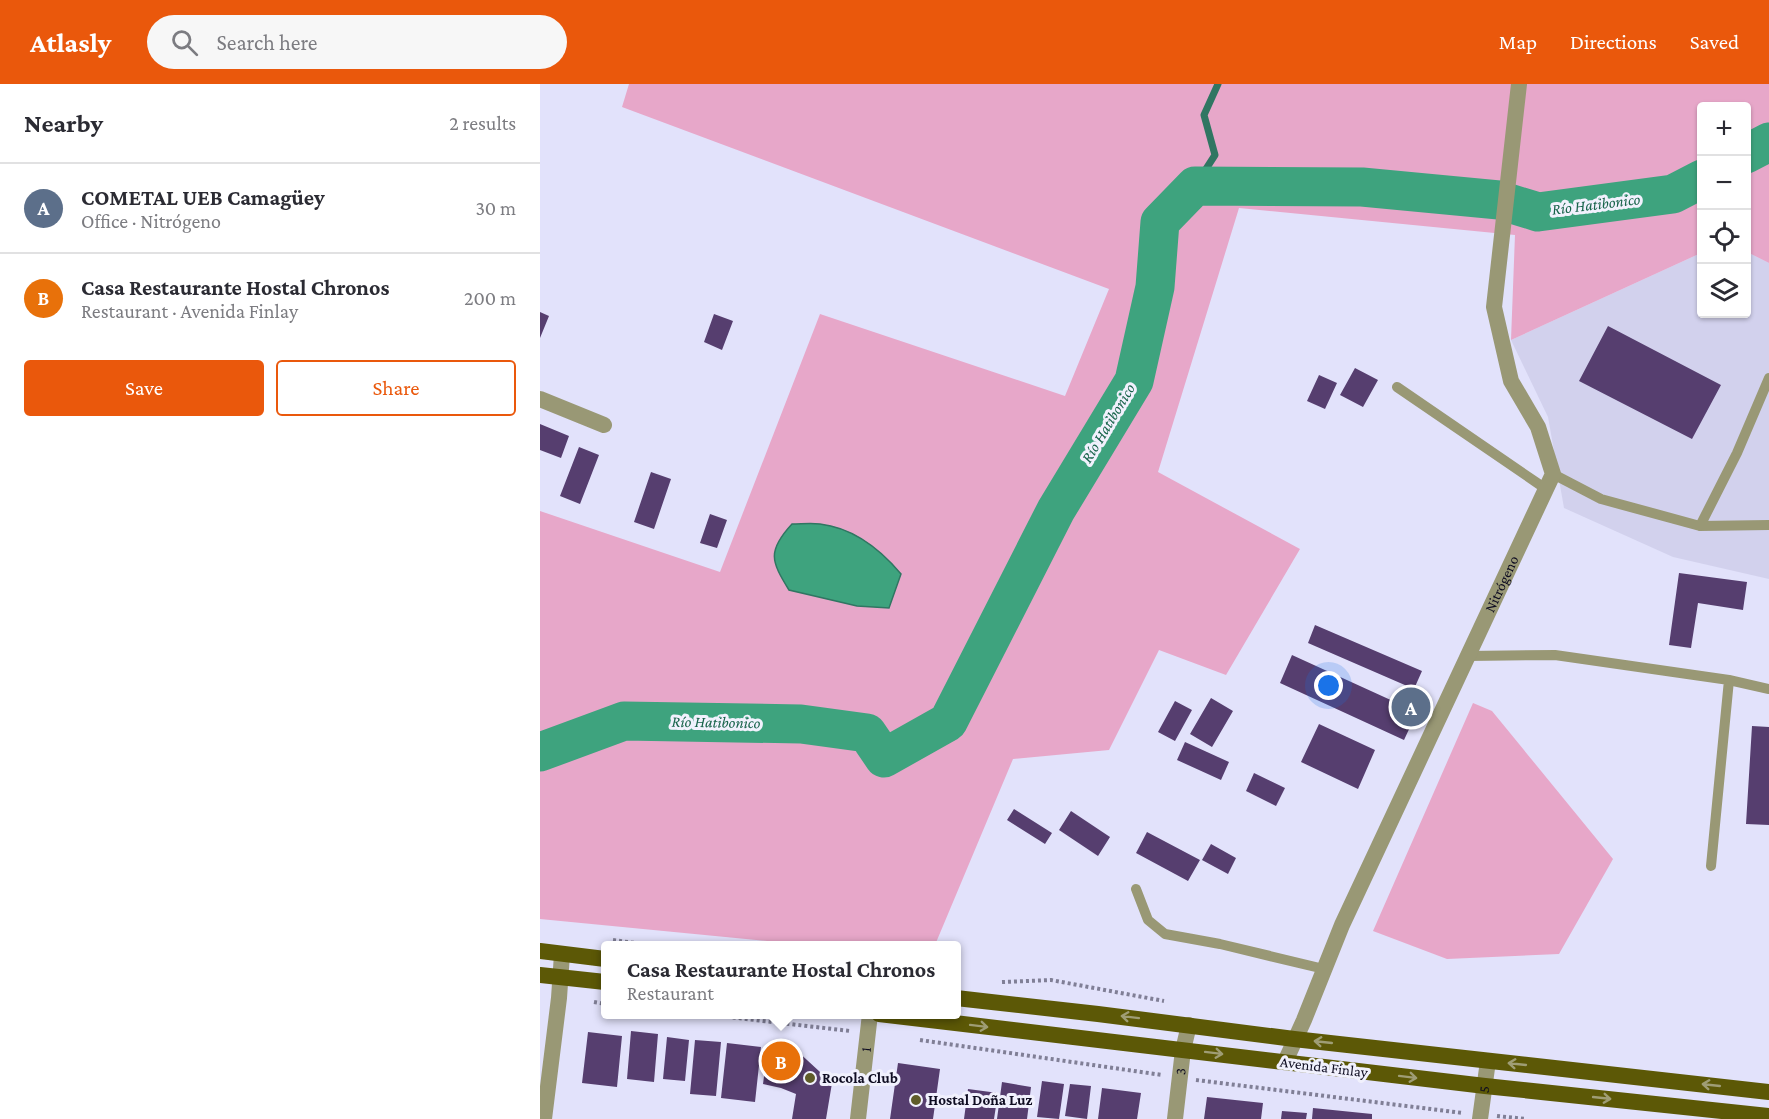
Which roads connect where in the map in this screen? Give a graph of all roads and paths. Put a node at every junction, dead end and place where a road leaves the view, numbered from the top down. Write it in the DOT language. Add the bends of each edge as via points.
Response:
graph roads {
  1 [pos="1519,84"];
  2 [pos="1769,378"];
  3 [pos="1397,387"];
  4 [pos="540,399"];
  5 [pos="604,425"];
  6 [pos="1549,482"];
  7 [pos="1769,525"];
  8 [pos="1700,526"];
  9 [pos="1468,656"];
  10 [pos="1729,680"];
  11 [pos="1769,689"];
  12 [pos="1711,866"];
  13 [pos="1136,889"];
  14 [pos="540,951"];
  15 [pos="562,954"];
  16 [pos="601,958"];
  17 [pos="1324,969"];
  18 [pos="540,975"];
  19 [pos="560,976"];
  20 [pos="601,981"];
  21 [pos="961,998"];
  22 [pos="746,1019"];
  23 [pos="869,1019"];
  24 [pos="921,1019"];
  25 [pos="1189,1025"];
  26 [pos="868,1033"];
  27 [pos="909,1039"];
  28 [pos="1294,1039"];
  29 [pos="1183,1050"];
  30 [pos="1488,1061"];
  31 [pos="1285,1062"];
  32 [pos="1180,1078"];
  33 [pos="1485,1086"];
  34 [pos="1769,1092"];
  35 [pos="1480,1116"];
  36 [pos="1769,1116"];
  37 [pos="1502,1118"];
  38 [pos="544,1119"];
  39 [pos="858,1119"];
  40 [pos="1175,1119"];
  41 [pos="1526,1119"];
  1 -- 6 [label="street" via="1494,307 1511,381 1538,427"];
  2 -- 8 [label="lane"];
  3 -- 6 [label="lane"];
  4 -- 5 [label="street"];
  6 -- 8 [label="lane"];
  6 -- 9 [label="street, Nitrógeno"];
  7 -- 8 [label="lane"];
  9 -- 10 [label="lane" via="1555,655"];
  9 -- 17 [label="street, Nitrógeno"];
  10 -- 11 [label="lane"];
  10 -- 12 [label="lane"];
  13 -- 17 [label="lane" via="1148,920 1165,934"];
  14 -- 15 [label="main road"];
  15 -- 16 [label="main road"];
  15 -- 19 [label="street"];
  17 -- 28 [label="street, Nitrógeno"];
  18 -- 19 [label="main road"];
  19 -- 20 [label="main road"];
  19 -- 38 [label="street"];
  25 -- 21 [label="main road, Avenida Finlay, one-way"];
  22 -- 26 [label="path"];
  23 -- 26 [label="street, 1"];
  24 -- 29 [label="main road, Avenida Finlay, one-way"];
  25 -- 28 [label="main road, Avenida Finlay"];
  25 -- 29 [label="street, 3"];
  26 -- 39 [label="street, 1"];
  27 -- 32 [label="path"];
  30 -- 28 [label="main road, Avenida Finlay, one-way"];
  28 -- 31 [label="street, Nitrógeno"];
  29 -- 31 [label="main road, Avenida Finlay, one-way"];
  29 -- 32 [label="street, 3"];
  30 -- 33 [label="street, 5"];
  34 -- 30 [label="main road, Avenida Finlay, one-way"];
  31 -- 33 [label="main road, Avenida Finlay, one-way"];
  32 -- 35 [label="path"];
  32 -- 40 [label="street, 3"];
  33 -- 35 [label="street, 5"];
  33 -- 36 [label="main road, Avenida Finlay, one-way"];
  35 -- 37 [label="path"];
  37 -- 41 [label="path"];
}
